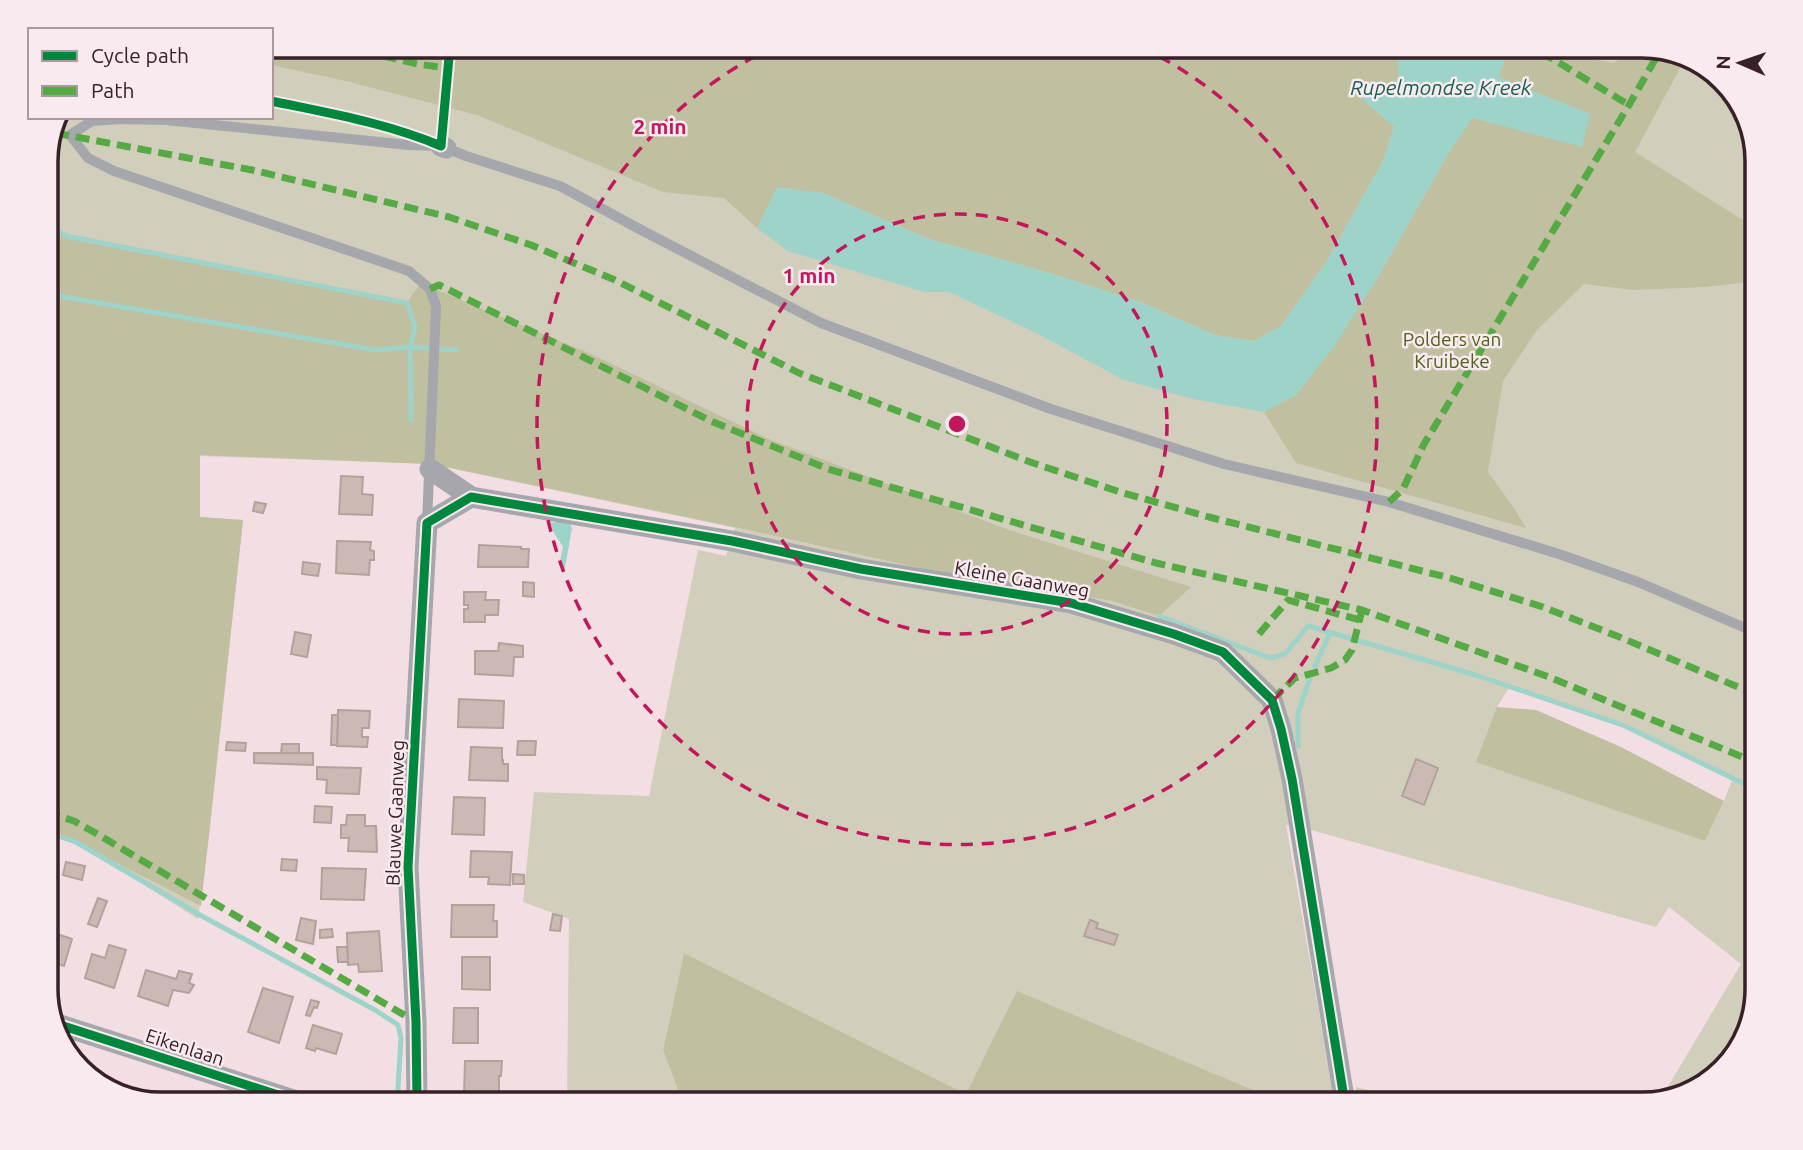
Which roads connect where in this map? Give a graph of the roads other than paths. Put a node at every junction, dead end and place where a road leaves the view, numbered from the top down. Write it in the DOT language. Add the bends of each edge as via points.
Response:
graph roads {
  1 [pos="449,58"];
  2 [pos="273,101"];
  3 [pos="443,147"];
  4 [pos="430,469"];
  5 [pos="471,497"];
  6 [pos="427,523"];
  7 [pos="1745,628"];
  8 [pos="65,1027"];
  9 [pos="269,1092"];
  10 [pos="417,1092"];
  11 [pos="1343,1092"];
  1 -- 3 [label="lane"];
  2 -- 3 [label="lane" via="415,135"];
  3 -- 4 [label="lane" via="154,120 92,121 70,135 88,158 114,170 410,271 430,289 436,306"];
  3 -- 7 [label="lane" via="560,186 821,323 1025,400 1224,464 1389,502 1535,546 1638,582"];
  4 -- 5 [label="street, Kleine Gaanweg"];
  4 -- 6 [label="lane"];
  5 -- 6 [label="street"];
  5 -- 11 [label="street, Kleine Gaanweg" via="1071,603 1223,652 1272,700 1281,729"];
  6 -- 10 [label="street, Blauwe Gaanweg" via="408,867"];
  8 -- 9 [label="street, Eikenlaan"];
}
